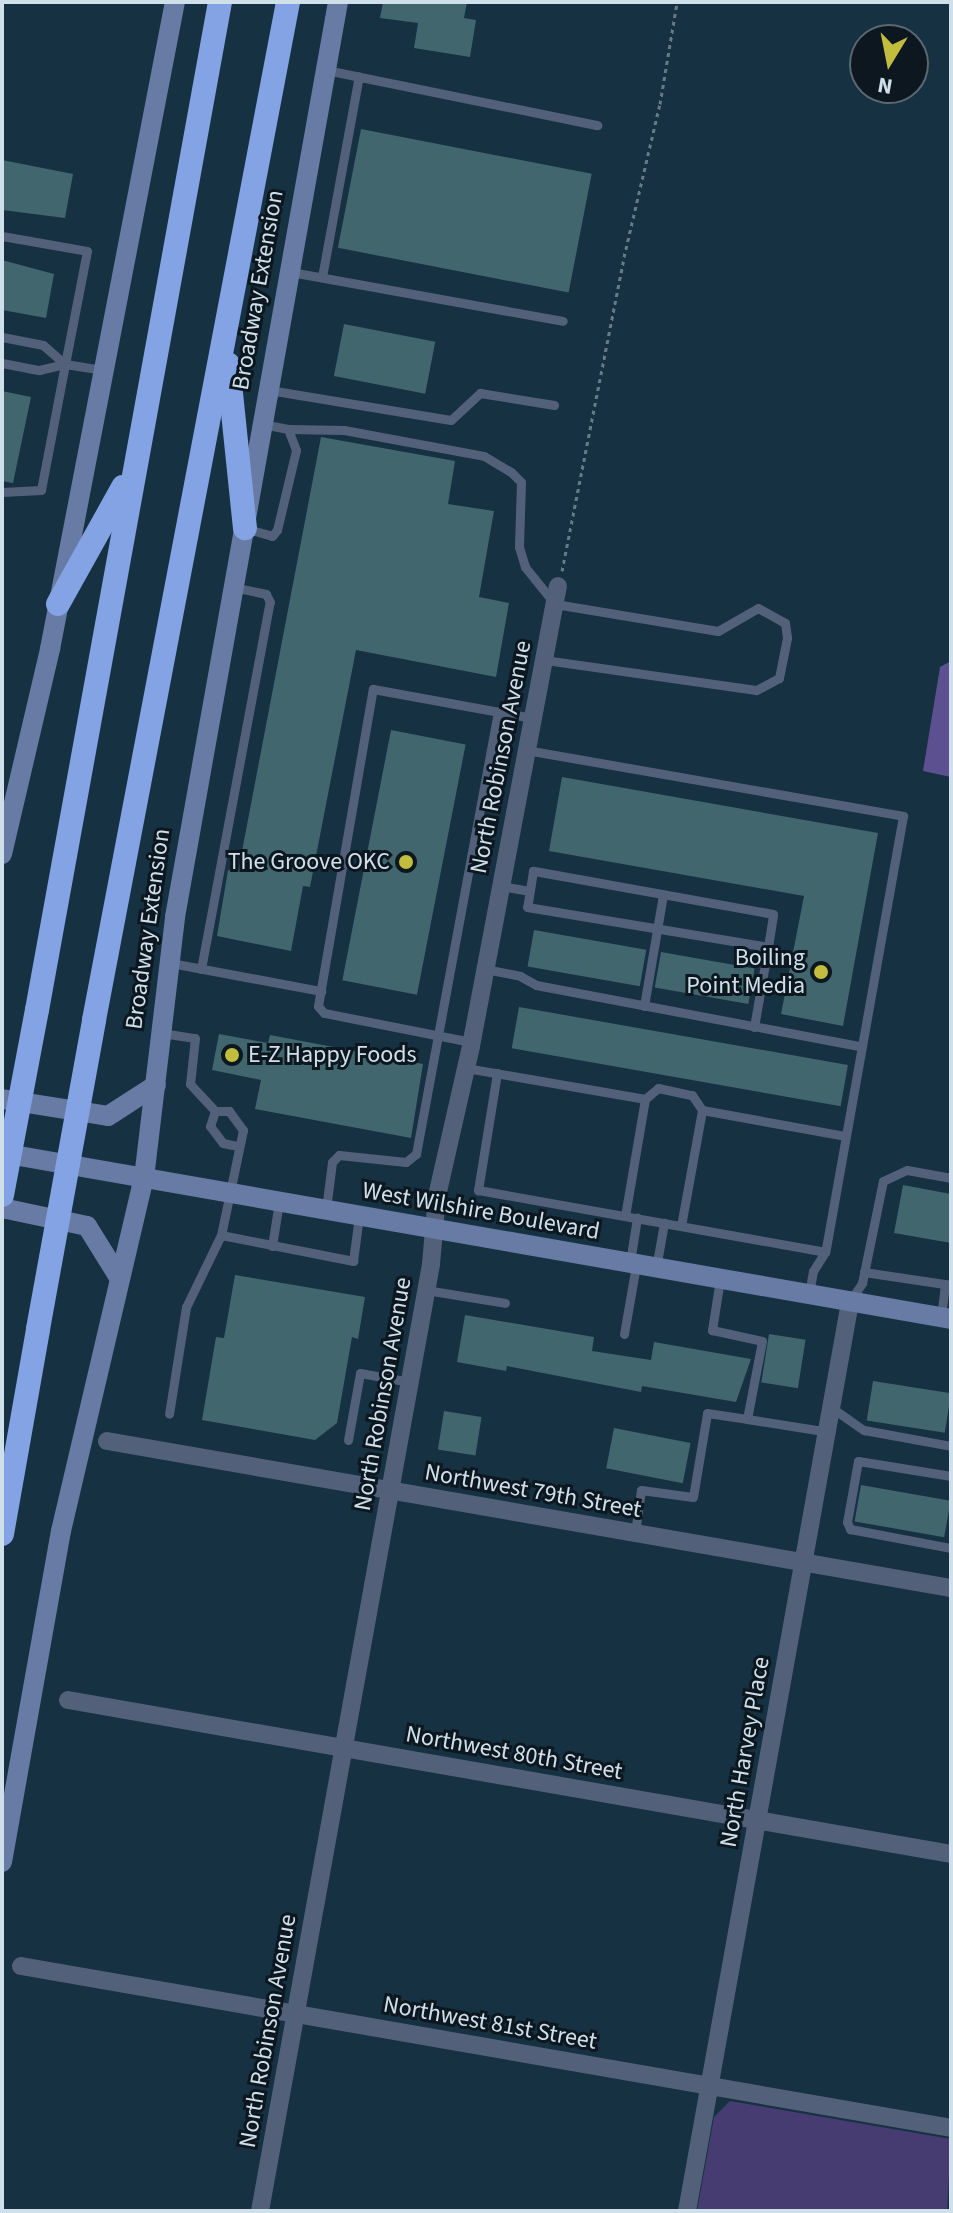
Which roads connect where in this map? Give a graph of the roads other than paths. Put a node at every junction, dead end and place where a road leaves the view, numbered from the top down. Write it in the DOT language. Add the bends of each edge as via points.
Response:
graph roads {
  1 [pos="175,2"];
  2 [pos="220,2"];
  3 [pos="288,2"];
  4 [pos="338,2"];
  5 [pos="325,70"];
  6 [pos="359,76"];
  7 [pos="597,125"];
  8 [pos="2,236"];
  9 [pos="290,272"];
  10 [pos="322,277"];
  11 [pos="563,321"];
  12 [pos="226,336"];
  13 [pos="2,337"];
  14 [pos="2,363"];
  15 [pos="65,364"];
  16 [pos="101,370"];
  17 [pos="269,390"];
  18 [pos="554,405"];
  19 [pos="263,424"];
  20 [pos="288,429"];
  21 [pos="135,463"];
  22 [pos="2,492"];
  23 [pos="245,528"];
  24 [pos="234,587"];
  25 [pos="557,595"];
  26 [pos="58,604"];
  27 [pos="544,660"];
  28 [pos="498,712"];
  29 [pos="532,718"];
  30 [pos="526,750"];
  31 [pos="2,854"];
  32 [pos="500,886"];
  33 [pos="530,891"];
  34 [pos="663,895"];
  35 [pos="657,929"];
  36 [pos="768,947"];
  37 [pos="170,963"];
  38 [pos="201,969"];
  39 [pos="485,969"];
  40 [pos="321,991"];
  41 [pos="644,1006"];
  42 [pos="754,1027"];
  43 [pos="162,1033"];
  44 [pos="438,1035"];
  45 [pos="471,1042"];
  46 [pos="860,1046"];
  47 [pos="466,1068"];
  48 [pos="497,1073"];
  49 [pos="156,1085"];
  50 [pos="2,1099"];
  51 [pos="645,1099"];
  52 [pos="702,1110"];
  53 [pos="215,1111"];
  54 [pos="845,1136"];
  55 [pos="237,1146"];
  56 [pos="2,1153"];
  57 [pos="144,1178"];
  58 [pos="951,1178"];
  59 [pos="229,1193"];
  60 [pos="2,1195"];
  61 [pos="279,1202"];
  62 [pos="2,1208"];
  63 [pos="326,1210"];
  64 [pos="359,1216"];
  65 [pos="625,1216"];
  66 [pos="637,1218"];
  67 [pos="664,1223"];
  68 [pos="681,1226"];
  69 [pos="434,1230"];
  70 [pos="221,1235"];
  71 [pos="272,1246"];
  72 [pos="825,1252"];
  73 [pos="641,1265"];
  74 [pos="864,1272"];
  75 [pos="120,1279"];
  76 [pos="720,1279"];
  77 [pos="948,1284"];
  78 [pos="426,1290"];
  79 [pos="809,1295"];
  80 [pos="850,1302"];
  81 [pos="505,1303"];
  82 [pos="946,1318"];
  83 [pos="624,1334"];
  84 [pos="410,1382"];
  85 [pos="832,1408"];
  86 [pos="169,1414"];
  87 [pos="747,1419"];
  88 [pos="829,1432"];
  89 [pos="348,1440"];
  90 [pos="107,1441"];
  91 [pos="951,1446"];
  92 [pos="951,1476"];
  93 [pos="390,1490"];
  94 [pos="635,1533"];
  95 [pos="2,1534"];
  96 [pos="951,1548"];
  97 [pos="804,1563"];
  98 [pos="951,1588"];
  99 [pos="68,1700"];
  100 [pos="344,1748"];
  101 [pos="757,1820"];
  102 [pos="951,1854"];
  103 [pos="2,1862"];
  104 [pos="21,1966"];
  105 [pos="296,2013"];
  106 [pos="710,2086"];
  107 [pos="951,2128"];
  108 [pos="260,2211"];
  109 [pos="687,2211"];
  1 -- 16 [label="main road"];
  2 -- 21 [label="highway"];
  3 -- 12 [label="highway, Broadway Extension"];
  4 -- 5 [label="main road, Broadway Extension"];
  5 -- 6 [label="lane"];
  5 -- 9 [label="main road, Broadway Extension"];
  6 -- 7 [label="lane"];
  6 -- 10 [label="lane"];
  8 -- 15 [label="lane" via="87,251"];
  9 -- 10 [label="lane"];
  9 -- 17 [label="main road, Broadway Extension"];
  10 -- 11 [label="lane"];
  12 -- 23 [label="highway"];
  12 -- 95 [label="highway, Broadway Extension, bridge" via="94,1020"];
  13 -- 15 [label="lane" via="43,345"];
  14 -- 15 [label="lane" via="39,370"];
  15 -- 16 [label="lane"];
  15 -- 22 [label="lane" via="41,490"];
  16 -- 26 [label="main road"];
  17 -- 18 [label="lane" via="451,420 480,393"];
  17 -- 19 [label="main road, Broadway Extension"];
  19 -- 20 [label="lane"];
  19 -- 23 [label="main road, Broadway Extension"];
  20 -- 23 [label="lane" via="296,450 282,520 272,536"];
  20 -- 25 [label="lane" via="344,430 484,456 511,472 521,482 519,547 525,567"];
  21 -- 26 [label="highway"];
  21 -- 60 [label="highway, bridge"];
  23 -- 24 [label="main road, Broadway Extension"];
  24 -- 37 [label="main road, Broadway Extension"];
  24 -- 38 [label="lane" via="266,594 270,602"];
  25 -- 27 [label="street, North Robinson Avenue"];
  25 -- 27 [label="lane" via="718,631 758,608 769,610 785,623 785,654 779,678 756,690"];
  26 -- 31 [label="main road"];
  27 -- 29 [label="street, North Robinson Avenue"];
  28 -- 29 [label="lane"];
  28 -- 40 [label="lane" via="373,689"];
  28 -- 44 [label="lane"];
  29 -- 30 [label="street, North Robinson Avenue"];
  30 -- 32 [label="street, North Robinson Avenue"];
  30 -- 46 [label="lane" via="903,816"];
  32 -- 33 [label="lane"];
  32 -- 39 [label="street, North Robinson Avenue"];
  33 -- 34 [label="lane" via="533,871"];
  33 -- 35 [label="lane" via="527,907"];
  34 -- 35 [label="lane"];
  34 -- 36 [label="lane" via="773,914"];
  35 -- 36 [label="lane"];
  35 -- 41 [label="lane"];
  36 -- 42 [label="lane"];
  37 -- 38 [label="lane"];
  37 -- 43 [label="main road, Broadway Extension"];
  38 -- 40 [label="lane"];
  39 -- 41 [label="lane" via="536,985"];
  39 -- 45 [label="street, North Robinson Avenue"];
  40 -- 44 [label="lane" via="318,1006 324,1013"];
  41 -- 42 [label="lane"];
  42 -- 46 [label="lane"];
  43 -- 49 [label="main road, Broadway Extension"];
  43 -- 53 [label="lane" via="195,1038 190,1084"];
  44 -- 45 [label="lane"];
  44 -- 63 [label="lane" via="416,1154 406,1162 339,1155 332,1162"];
  45 -- 47 [label="street, North Robinson Avenue"];
  46 -- 54 [label="lane"];
  47 -- 48 [label="lane"];
  47 -- 69 [label="street, North Robinson Avenue"];
  48 -- 51 [label="lane"];
  48 -- 65 [label="lane" via="478,1190"];
  49 -- 50 [label="main road" via="108,1116"];
  49 -- 57 [label="main road, Broadway Extension"];
  51 -- 52 [label="lane" via="658,1088 681,1092 692,1095"];
  51 -- 65 [label="lane"];
  52 -- 54 [label="lane"];
  52 -- 68 [label="lane"];
  53 -- 55 [label="lane" via="210,1126 223,1143"];
  53 -- 55 [label="lane" via="229,1111 243,1130"];
  54 -- 72 [label="lane"];
  55 -- 59 [label="lane"];
  56 -- 57 [label="main road, West Wilshire Boulevard"];
  57 -- 59 [label="main road, West Wilshire Boulevard"];
  57 -- 75 [label="main road, Broadway Extension"];
  58 -- 74 [label="lane" via="907,1170 883,1181"];
  59 -- 61 [label="main road, West Wilshire Boulevard"];
  59 -- 70 [label="lane"];
  61 -- 63 [label="main road, West Wilshire Boulevard"];
  61 -- 71 [label="lane"];
  62 -- 75 [label="main road" via="87,1226"];
  63 -- 64 [label="main road, West Wilshire Boulevard"];
  64 -- 69 [label="main road, West Wilshire Boulevard"];
  64 -- 71 [label="lane" via="353,1261"];
  65 -- 66 [label="lane"];
  66 -- 67 [label="lane"];
  66 -- 73 [label="lane"];
  67 -- 68 [label="lane"];
  67 -- 73 [label="lane"];
  68 -- 72 [label="lane"];
  69 -- 73 [label="main road, West Wilshire Boulevard"];
  69 -- 78 [label="street, North Robinson Avenue"];
  70 -- 71 [label="lane"];
  70 -- 86 [label="lane" via="186,1307"];
  72 -- 79 [label="lane" via="813,1271"];
  73 -- 76 [label="main road, West Wilshire Boulevard"];
  73 -- 83 [label="lane"];
  74 -- 77 [label="lane"];
  74 -- 80 [label="lane"];
  75 -- 103 [label="main road, Broadway Extension" via="61,1531"];
  76 -- 79 [label="main road, West Wilshire Boulevard"];
  76 -- 87 [label="lane" via="712,1330 762,1341"];
  77 -- 82 [label="lane"];
  78 -- 81 [label="lane"];
  78 -- 84 [label="street, North Robinson Avenue"];
  79 -- 80 [label="main road, West Wilshire Boulevard"];
  80 -- 82 [label="main road, West Wilshire Boulevard"];
  80 -- 85 [label="street, North Harvey Place"];
  84 -- 89 [label="lane" via="360,1373"];
  84 -- 93 [label="street, North Robinson Avenue"];
  85 -- 88 [label="street, North Harvey Place"];
  85 -- 91 [label="lane" via="864,1430"];
  87 -- 88 [label="lane"];
  87 -- 94 [label="lane" via="707,1413 693,1497 641,1490"];
  88 -- 97 [label="street, North Harvey Place"];
  90 -- 93 [label="street, Northwest 79th Street"];
  92 -- 96 [label="lane" via="858,1461 847,1522 850,1529"];
  93 -- 94 [label="street, Northwest 79th Street"];
  93 -- 100 [label="street, North Robinson Avenue"];
  94 -- 97 [label="street, Northwest 79th Street"];
  97 -- 98 [label="street, Northwest 79th Street"];
  97 -- 101 [label="street, North Harvey Place"];
  99 -- 100 [label="street, Northwest 80th Street"];
  100 -- 101 [label="street, Northwest 80th Street"];
  100 -- 105 [label="street, North Robinson Avenue"];
  101 -- 102 [label="street, Northwest 80th Street"];
  101 -- 106 [label="street, North Harvey Place"];
  104 -- 105 [label="street, Northwest 81st Street"];
  105 -- 106 [label="street, Northwest 81st Street"];
  105 -- 108 [label="street, North Robinson Avenue"];
  106 -- 107 [label="street, Northwest 81st Street"];
  106 -- 109 [label="street, North Harvey Place"];
}
